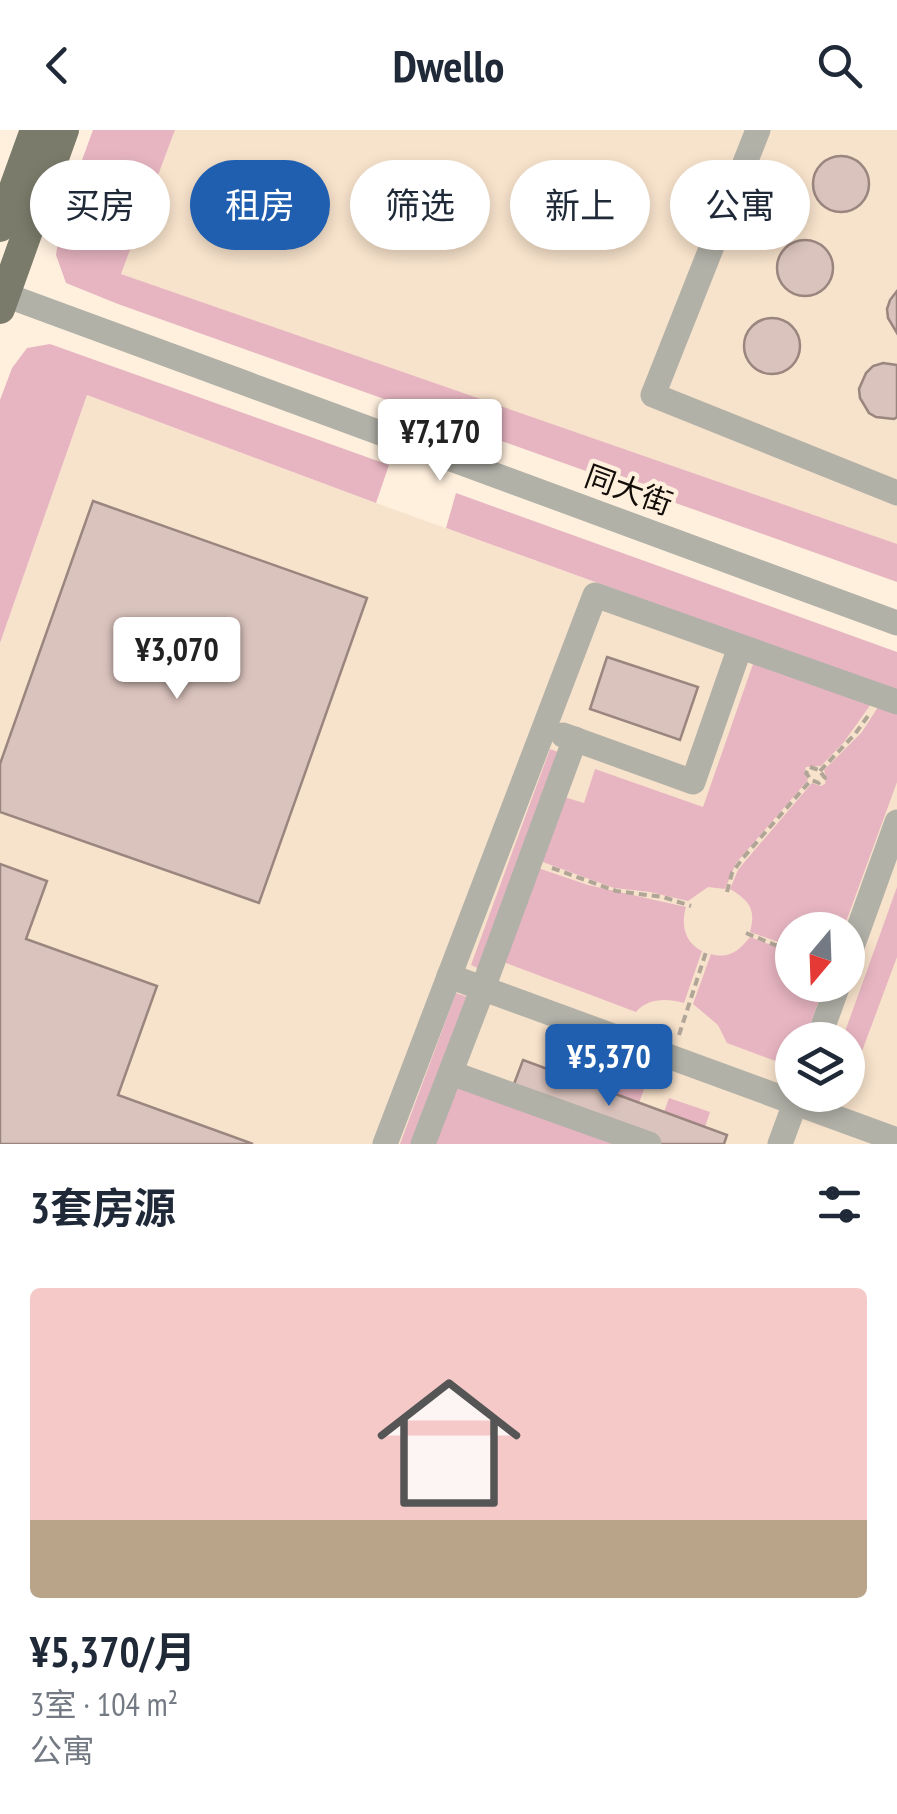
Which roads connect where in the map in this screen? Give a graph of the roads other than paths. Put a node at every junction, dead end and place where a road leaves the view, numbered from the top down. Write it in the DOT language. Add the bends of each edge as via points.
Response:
graph roads {
  1 [pos="35,130"];
  2 [pos="64,130"];
  3 [pos="758,130"];
  4 [pos="0,227"];
  5 [pos="2,298"];
  6 [pos="897,493"];
  7 [pos="897,621"];
  8 [pos="740,647"];
  9 [pos="889,700"];
  10 [pos="544,728"];
  11 [pos="575,740"];
  12 [pos="897,822"];
  13 [pos="865,912"];
  14 [pos="449,976"];
  15 [pos="484,988"];
  16 [pos="451,1073"];
  17 [pos="775,1092"];
  18 [pos="792,1112"];
  19 [pos="829,1112"];
  20 [pos="897,1140"];
  21 [pos="640,1142"];
  22 [pos="385,1144"];
  23 [pos="423,1144"];
  24 [pos="780,1144"];
  1 -- 4 [label="main road"];
  2 -- 5 [label="main road"];
  3 -- 6 [label="street" via="653,395"];
  5 -- 7 [label="street, 同大街"];
  8 -- 9 [label="street"];
  8 -- 10 [label="street" via="594,595"];
  8 -- 11 [label="street" via="693,782"];
  10 -- 11 [label="street"];
  10 -- 14 [label="street"];
  11 -- 15 [label="street"];
  12 -- 13 [label="street"];
  14 -- 15 [label="street"];
  14 -- 22 [label="street"];
  15 -- 16 [label="street"];
  15 -- 17 [label="street"];
  16 -- 21 [label="street"];
  16 -- 23 [label="street"];
  18 -- 24 [label="street"];
  19 -- 20 [label="street"];
}
